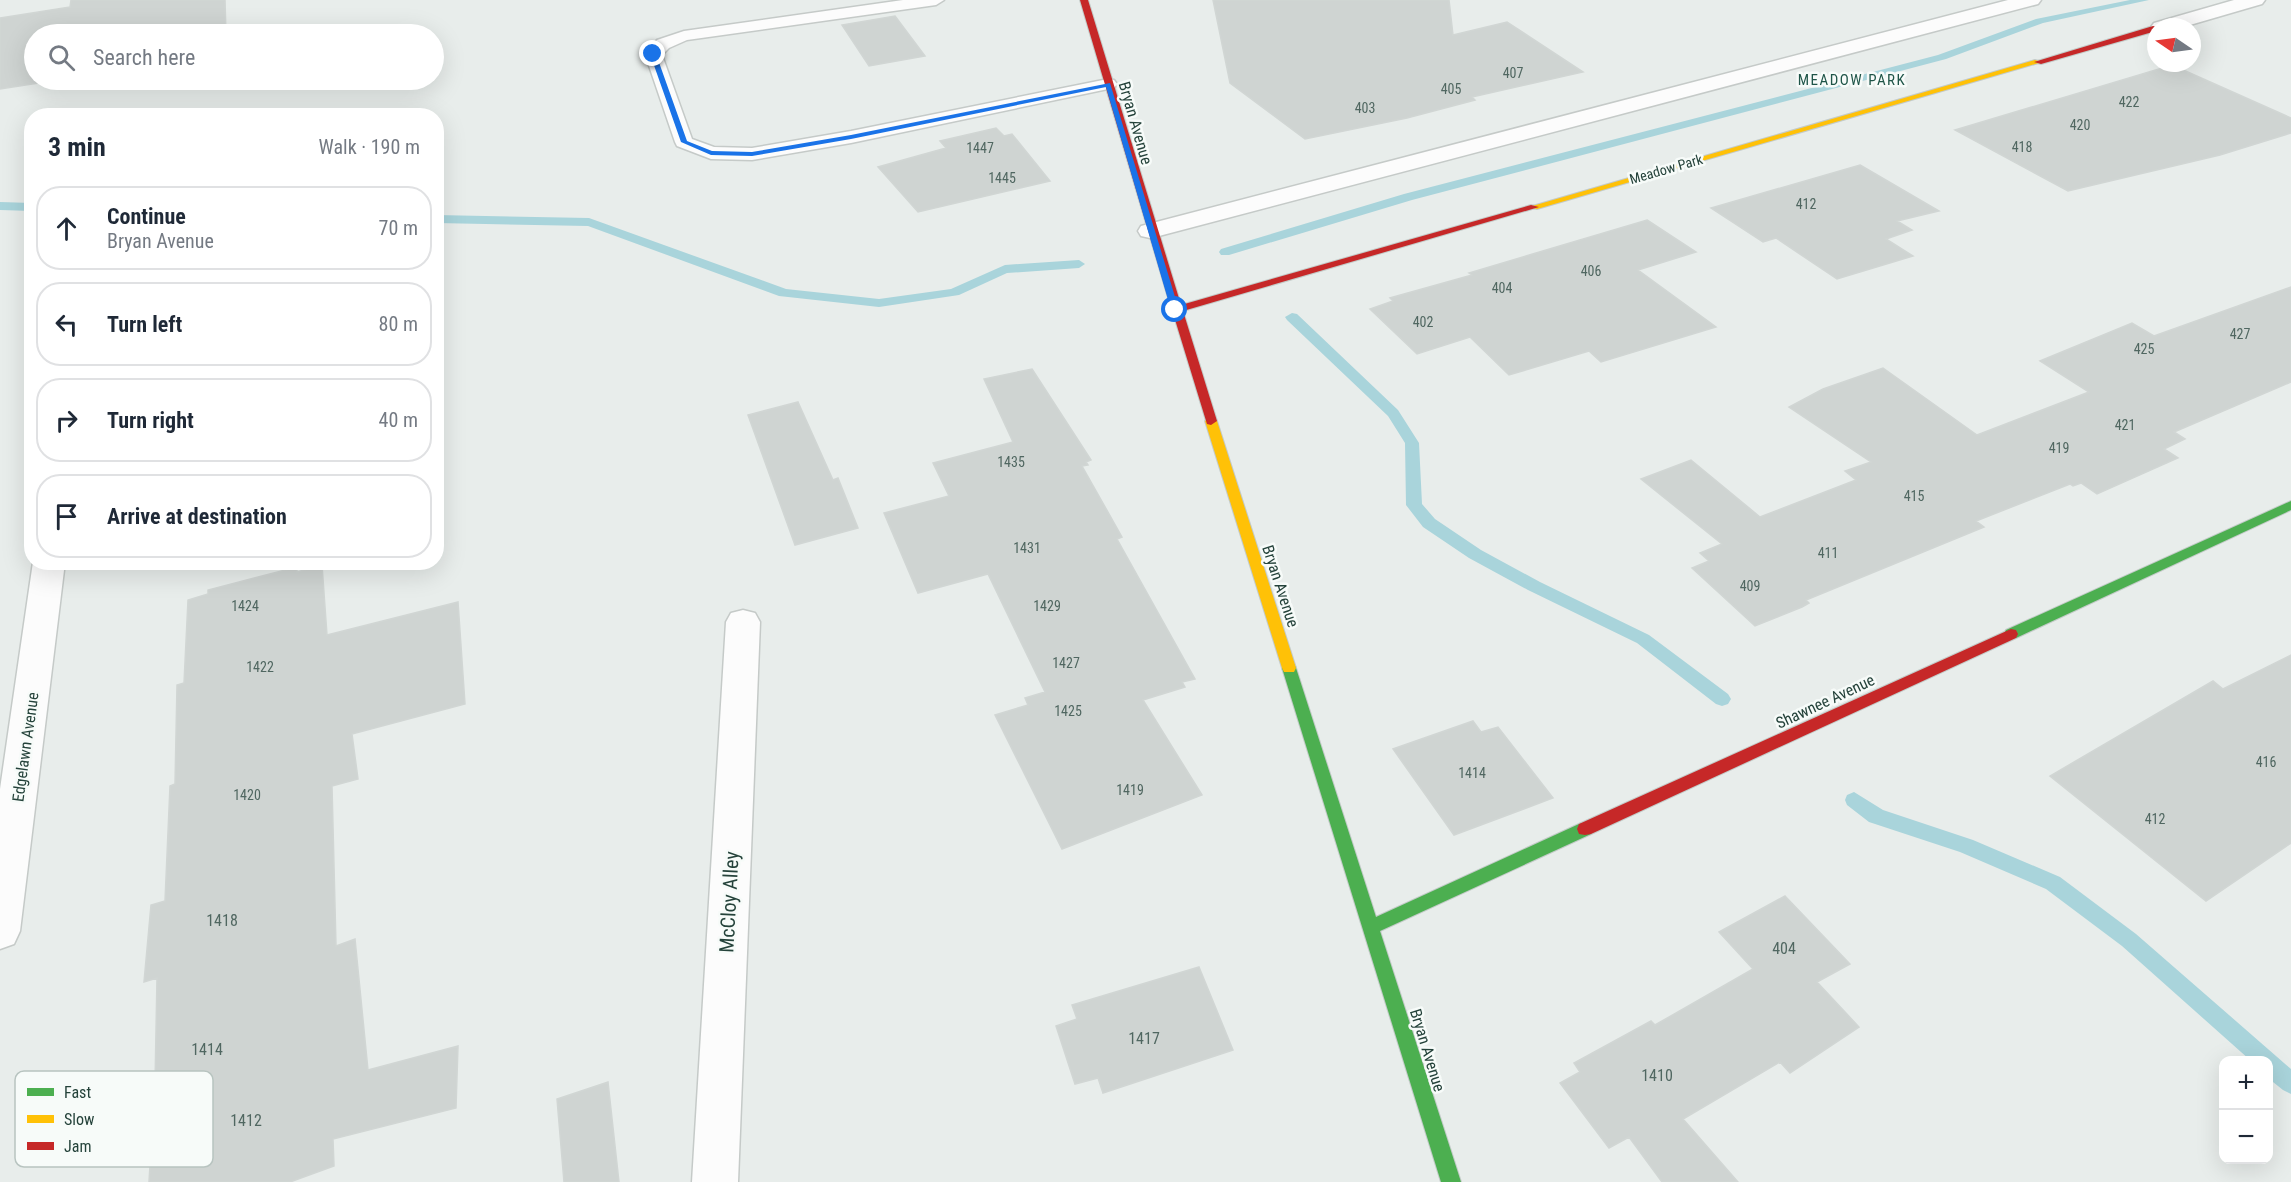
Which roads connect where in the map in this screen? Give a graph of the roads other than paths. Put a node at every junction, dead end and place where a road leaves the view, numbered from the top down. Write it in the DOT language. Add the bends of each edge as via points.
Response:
graph roads {
  1 [pos="936,0"];
  2 [pos="1084,0"];
  3 [pos="2031,0"];
  4 [pos="2255,0"];
  5 [pos="2192,18"];
  6 [pos="2147,31"];
  7 [pos="1108,84"];
  8 [pos="1150,231"];
  9 [pos="1175,310"];
  10 [pos="2291,505"];
  11 [pos="48,570"];
  12 [pos="743,622"];
  13 [pos="1372,926"];
  14 [pos="0,931"];
  15 [pos="715,1182"];
  16 [pos="1451,1182"];
  1 -- 7 [label="lane" via="736,27 684,36 663,44 653,54 684,142 711,153 752,154"];
  2 -- 7 [label="street, Bryan Avenue"];
  3 -- 8 [label="street"];
  4 -- 5 [label="street"];
  6 -- 9 [label="street, Meadow Park"];
  7 -- 8 [label="street, Bryan Avenue"];
  8 -- 9 [label="street, Bryan Avenue"];
  9 -- 13 [label="street, Bryan Avenue"];
  10 -- 13 [label="street, Shawnee Avenue"];
  11 -- 14 [label="street, Edgelawn Avenue"];
  12 -- 15 [label="street, McCloy Alley"];
  13 -- 16 [label="street, Bryan Avenue"];
}
